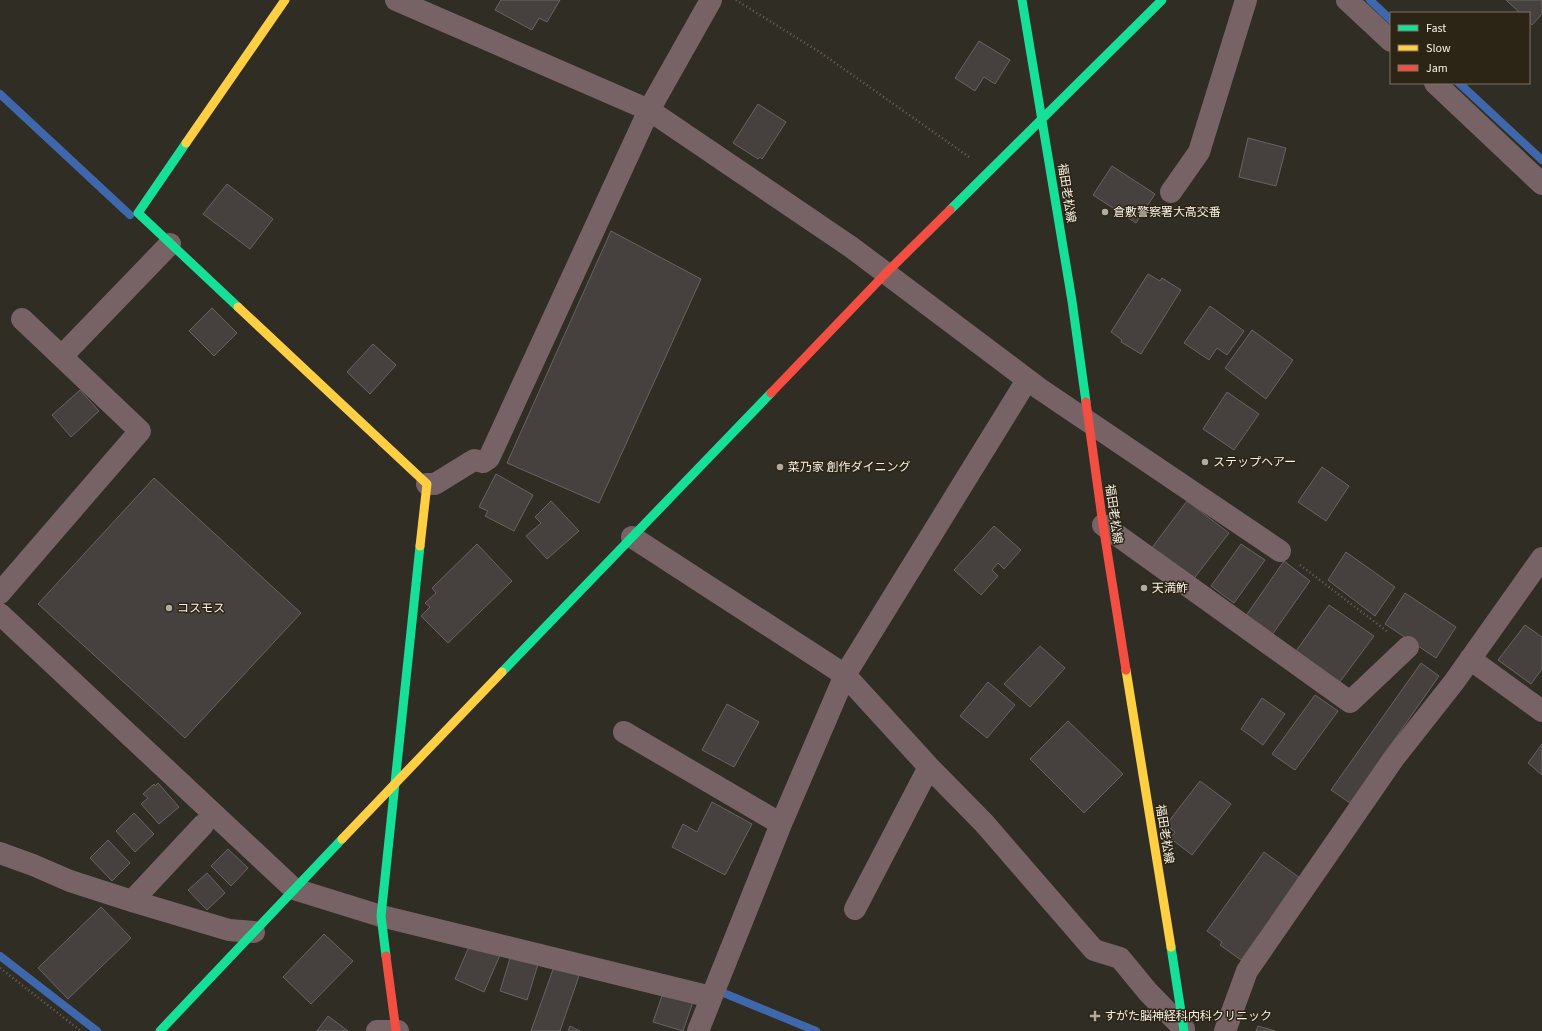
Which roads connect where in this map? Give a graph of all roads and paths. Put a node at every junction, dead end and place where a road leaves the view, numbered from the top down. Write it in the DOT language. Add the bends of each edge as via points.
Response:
graph roads {
  1 [pos="285,0"];
  2 [pos="396,0"];
  3 [pos="711,0"];
  4 [pos="735,0"];
  5 [pos="1022,0"];
  6 [pos="1162,0"];
  7 [pos="1246,0"];
  8 [pos="1347,0"];
  9 [pos="1390,40"];
  10 [pos="1436,84"];
  11 [pos="649,110"];
  12 [pos="1043,118"];
  13 [pos="988,170"];
  14 [pos="1542,184"];
  15 [pos="1171,192"];
  16 [pos="170,244"];
  17 [pos="886,272"];
  18 [pos="22,319"];
  19 [pos="62,356"];
  20 [pos="1027,380"];
  21 [pos="1089,421"];
  22 [pos="427,484"];
  23 [pos="1103,525"];
  24 [pos="632,536"];
  25 [pos="1280,550"];
  26 [pos="1542,558"];
  27 [pos="0,593"];
  28 [pos="0,614"];
  29 [pos="1408,647"];
  30 [pos="1470,659"];
  31 [pos="845,675"];
  32 [pos="1542,712"];
  33 [pos="624,732"];
  34 [pos="929,767"];
  35 [pos="396,784"];
  36 [pos="780,824"];
  37 [pos="203,825"];
  38 [pos="0,853"];
  39 [pos="294,889"];
  40 [pos="132,901"];
  41 [pos="855,909"];
  42 [pos="381,916"];
  43 [pos="254,932"];
  44 [pos="0,968"];
  45 [pos="712,997"];
  46 [pos="1184,1030"];
  47 [pos="82,1031"];
  48 [pos="160,1031"];
  49 [pos="392,1031"];
  50 [pos="698,1031"];
  51 [pos="1225,1031"];
  1 -- 16 [label="street" via="138,213"];
  2 -- 11 [label="street"];
  3 -- 11 [label="street"];
  4 -- 13 [label="path" via="821,53"];
  5 -- 12 [label="street, 福田老松線"];
  6 -- 12 [label="street"];
  7 -- 15 [label="street" via="1199,152"];
  8 -- 9 [label="street"];
  10 -- 14 [label="street"];
  11 -- 17 [label="street"];
  11 -- 22 [label="street" via="489,458 483,462 474,460 436,484"];
  12 -- 13 [label="street"];
  12 -- 21 [label="street, 福田老松線"];
  13 -- 17 [label="street"];
  16 -- 19 [label="street"];
  16 -- 22 [label="street"];
  17 -- 20 [label="street"];
  17 -- 24 [label="street"];
  18 -- 19 [label="street"];
  19 -- 27 [label="street" via="140,431"];
  20 -- 21 [label="street"];
  20 -- 31 [label="street"];
  21 -- 23 [label="street, 福田老松線"];
  21 -- 25 [label="street"];
  22 -- 35 [label="street"];
  23 -- 29 [label="street" via="1350,702"];
  23 -- 46 [label="street, 福田老松線"];
  24 -- 31 [label="street"];
  24 -- 35 [label="street"];
  25 -- 29 [label="path"];
  26 -- 30 [label="street"];
  28 -- 39 [label="street"];
  30 -- 32 [label="street"];
  30 -- 51 [label="street" via="1394,758 1247,971"];
  31 -- 34 [label="street"];
  31 -- 36 [label="street"];
  33 -- 36 [label="street"];
  34 -- 41 [label="street"];
  34 -- 46 [label="street" via="984,823 1094,950 1120,958"];
  35 -- 39 [label="street"];
  35 -- 42 [label="street"];
  36 -- 45 [label="street"];
  37 -- 40 [label="street"];
  38 -- 40 [label="street" via="70,881"];
  39 -- 42 [label="street"];
  39 -- 43 [label="street"];
  40 -- 43 [label="street" via="229,930"];
  42 -- 45 [label="street"];
  42 -- 49 [label="street"];
  43 -- 48 [label="street"];
  44 -- 47 [label="path"];
  45 -- 50 [label="street"];
}
